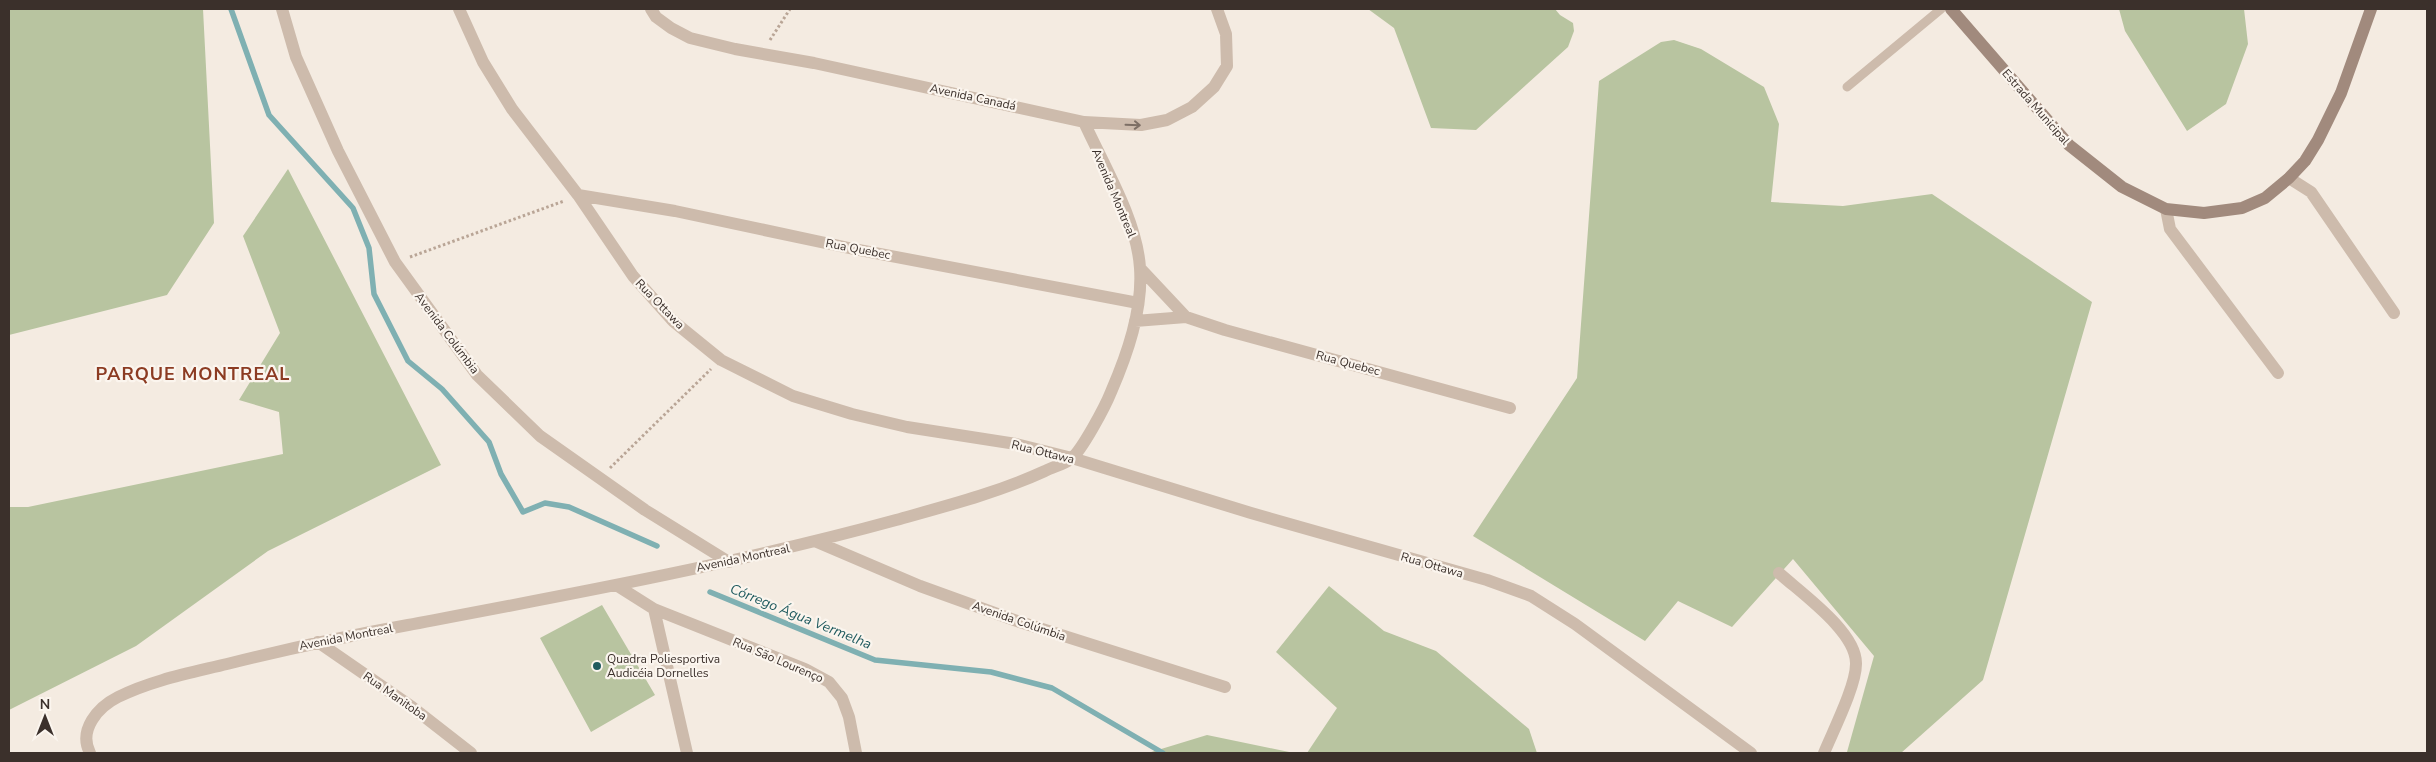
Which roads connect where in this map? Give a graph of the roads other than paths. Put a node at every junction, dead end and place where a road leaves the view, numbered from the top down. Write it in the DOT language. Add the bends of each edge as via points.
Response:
graph roads {
  1 [pos="282,9"];
  2 [pos="459,9"];
  3 [pos="651,9"];
  4 [pos="1217,9"];
  5 [pos="1941,9"];
  6 [pos="1951,9"];
  7 [pos="2371,9"];
  8 [pos="1847,87"];
  9 [pos="1084,122"];
  10 [pos="2289,178"];
  11 [pos="578,196"];
  12 [pos="2166,209"];
  13 [pos="1140,268"];
  14 [pos="1138,303"];
  15 [pos="2394,312"];
  16 [pos="1186,317"];
  17 [pos="1135,321"];
  18 [pos="2278,373"];
  19 [pos="1510,408"];
  20 [pos="1072,458"];
  21 [pos="817,542"];
  22 [pos="729,562"];
  23 [pos="1778,573"];
  24 [pos="616,585"];
  25 [pos="654,609"];
  26 [pos="318,642"];
  27 [pos="1225,687"];
  28 [pos="89,751"];
  29 [pos="471,753"];
  30 [pos="687,753"];
  31 [pos="856,753"];
  32 [pos="1751,753"];
  33 [pos="1824,753"];
  1 -- 22 [label="street, Avenida Colúmbia" via="300,66 338,151 395,262 483,381 540,436 599,479"];
  2 -- 11 [label="street, Rua Ottawa" via="483,62 512,109"];
  3 -- 9 [label="street, Avenida Canadá" via="656,17 690,38"];
  9 -- 4 [label="street, Avenida Canadá, one-way" via="1141,125 1167,120 1192,107 1214,87 1227,66 1226,34"];
  5 -- 8 [label="lane"];
  6 -- 12 [label="main road, Estrada Municipal" via="2069,145 2122,187"];
  7 -- 10 [label="main road, Estrada Municipal" via="2342,93 2306,161"];
  9 -- 13 [label="street, Avenida Montreal" via="1134,236"];
  10 -- 12 [label="main road, Estrada Municipal" via="2265,198 2242,208 2204,213"];
  10 -- 15 [label="street" via="2311,192"];
  11 -- 14 [label="street, Rua Quebec" via="675,211"];
  11 -- 20 [label="street, Rua Ottawa" via="633,276 673,321 720,360 793,396 852,414 906,427 1016,444"];
  12 -- 18 [label="street" via="2170,229"];
  13 -- 14 [label="street, Avenida Montreal"];
  13 -- 16 [label="street, Rua Quebec"];
  14 -- 17 [label="street, Avenida Montreal"];
  16 -- 17 [label="street, Rua Quebec"];
  16 -- 19 [label="street, Rua Quebec"];
  17 -- 20 [label="street, Avenida Montreal" via="1105,407"];
  20 -- 21 [label="street, Avenida Montreal" via="1024,480 958,503"];
  20 -- 32 [label="street, Rua Ottawa" via="1531,596 1575,624"];
  21 -- 22 [label="street, Avenida Montreal"];
  21 -- 27 [label="street, Avenida Colúmbia" via="920,586 1020,622"];
  22 -- 24 [label="street, Avenida Montreal"];
  23 -- 33 [label="street" via="1838,627 1853,647 1856,664 1851,686"];
  24 -- 25 [label="street, Rua São Lourenço"];
  24 -- 26 [label="street, Avenida Montreal"];
  25 -- 30 [label="street"];
  25 -- 31 [label="street, Rua São Lourenço" via="830,682 842,698 849,717"];
  26 -- 28 [label="street, Avenida Montreal" via="158,680 118,697 98,709 87,729"];
  26 -- 29 [label="street, Rua Manitoba" via="412,707"];
}
